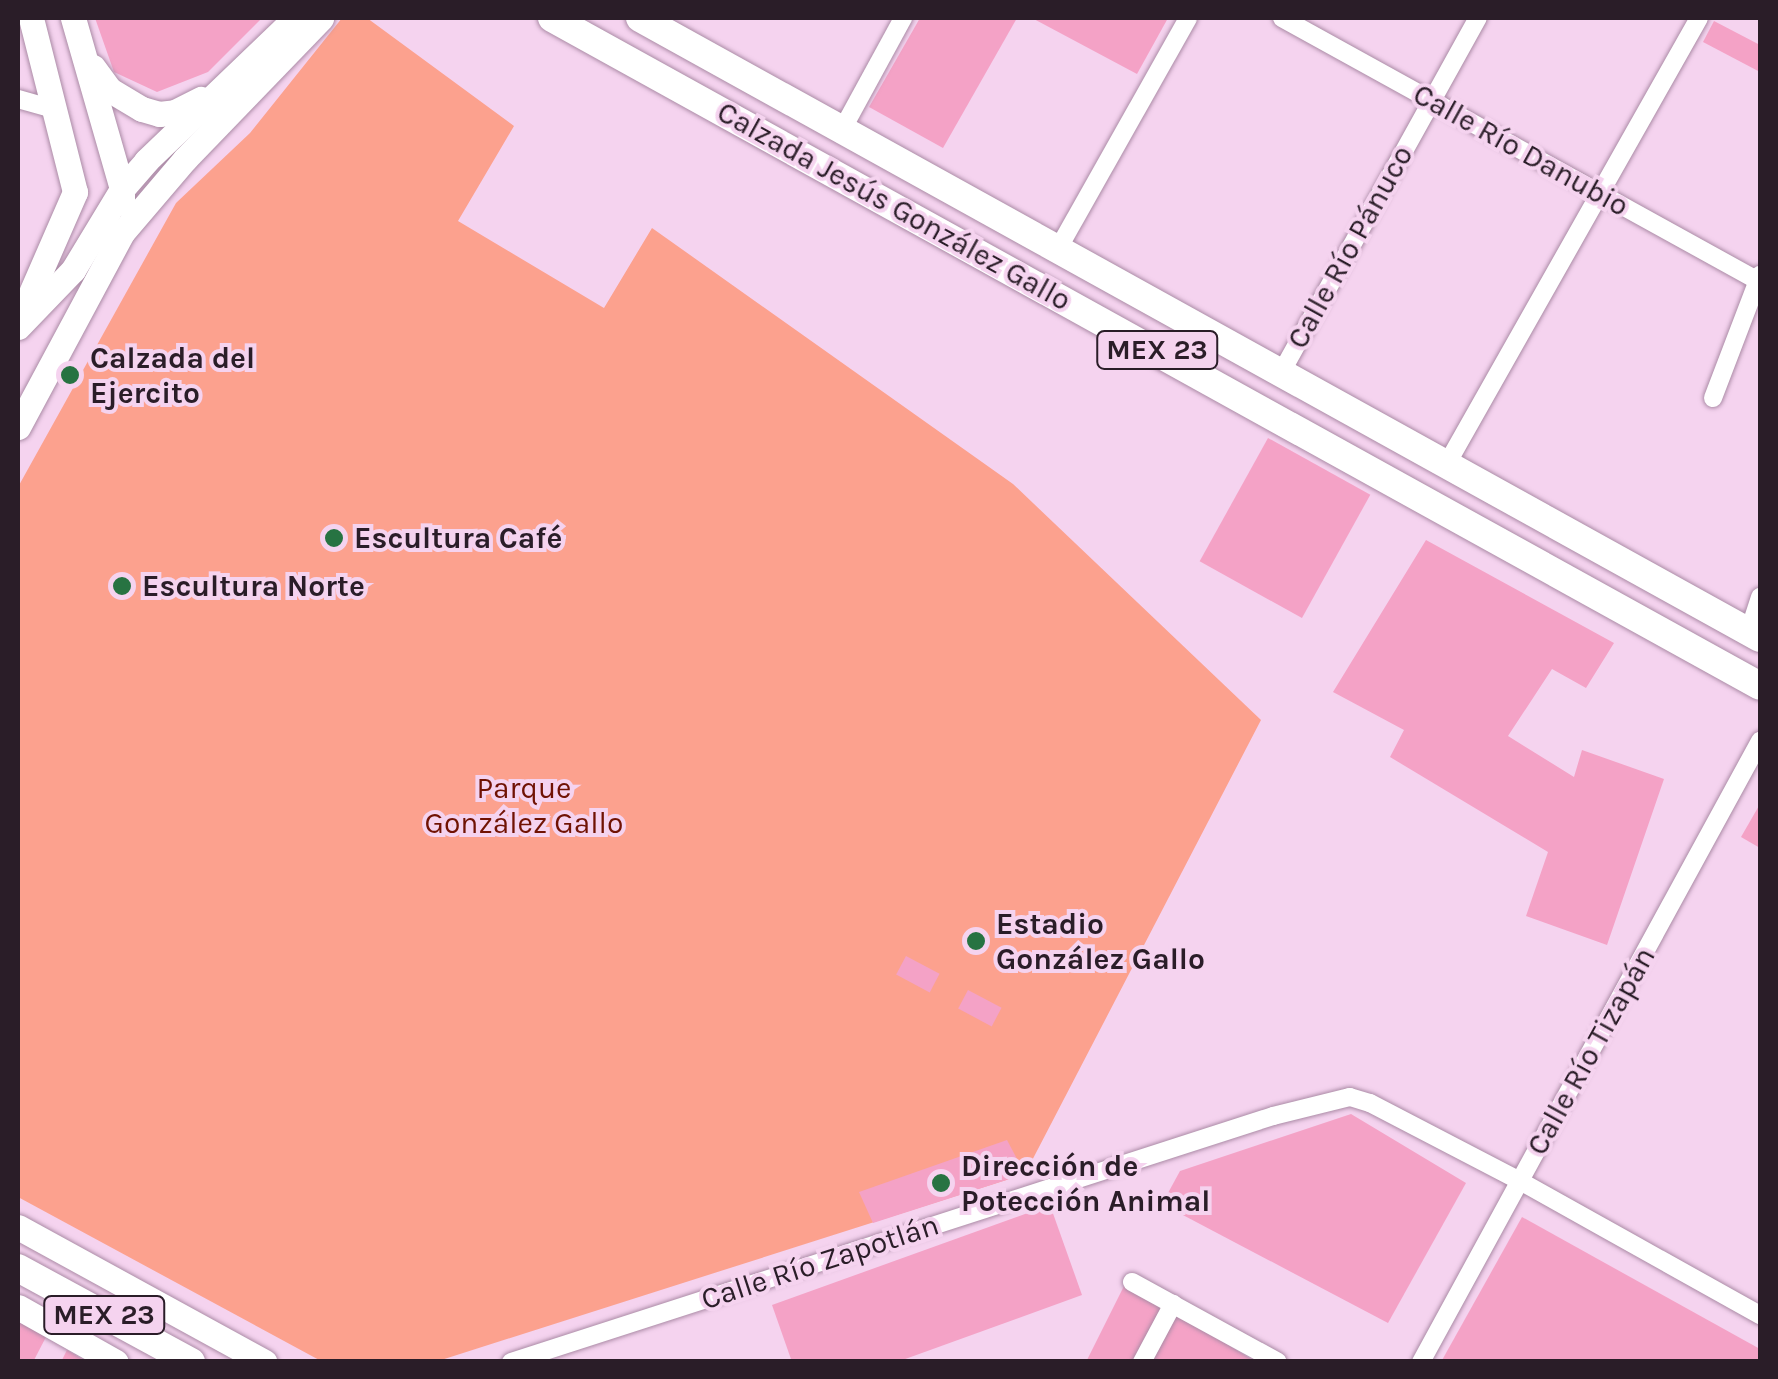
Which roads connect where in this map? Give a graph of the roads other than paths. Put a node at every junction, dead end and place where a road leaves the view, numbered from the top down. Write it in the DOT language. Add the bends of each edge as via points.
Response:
graph roads {
  1 [pos="31,18"];
  2 [pos="73,18"];
  3 [pos="295,18"];
  4 [pos="321,18"];
  5 [pos="552,18"];
  6 [pos="640,18"];
  7 [pos="903,18"];
  8 [pos="1188,18"];
  9 [pos="1282,18"];
  10 [pos="1478,18"];
  11 [pos="1699,18"];
  12 [pos="230,80"];
  13 [pos="18,99"];
  14 [pos="1432,100"];
  15 [pos="57,110"];
  16 [pos="842,130"];
  17 [pos="122,190"];
  18 [pos="1600,194"];
  19 [pos="122,233"];
  20 [pos="1058,250"];
  21 [pos="1760,280"];
  22 [pos="18,326"];
  23 [pos="1281,372"];
  24 [pos="1712,398"];
  25 [pos="18,426"];
  26 [pos="1452,465"];
  27 [pos="1523,553"];
  28 [pos="1760,597"];
  29 [pos="1754,634"];
  30 [pos="1760,686"];
  31 [pos="1760,740"];
  32 [pos="1520,1181"];
  33 [pos="18,1227"];
  34 [pos="18,1268"];
  35 [pos="1132,1282"];
  36 [pos="1173,1304"];
  37 [pos="18,1307"];
  38 [pos="1760,1315"];
  39 [pos="116,1362"];
  40 [pos="190,1362"];
  41 [pos="265,1362"];
  42 [pos="511,1362"];
  43 [pos="1142,1362"];
  44 [pos="1278,1362"];
  45 [pos="1422,1362"];
  1 -- 15 [label="main road"];
  2 -- 12 [label="main road" via="95,72 142,110 175,112"];
  2 -- 17 [label="main road"];
  3 -- 12 [label="main road"];
  4 -- 19 [label="main road"];
  5 -- 27 [label="main road, Calzada Jesús González Gallo / MEX 23"];
  6 -- 16 [label="main road, Calzada Jesús González Gallo / MEX 23"];
  7 -- 16 [label="street"];
  8 -- 20 [label="street"];
  9 -- 14 [label="street, Calle Río Danubio"];
  10 -- 14 [label="street, Calle Río Pánuco"];
  11 -- 18 [label="street"];
  12 -- 17 [label="main road"];
  13 -- 15 [label="street"];
  14 -- 18 [label="street, Calle Río Danubio"];
  14 -- 23 [label="street, Calle Río Pánuco"];
  15 -- 22 [label="main road" via="75,192"];
  16 -- 20 [label="main road, Calzada Jesús González Gallo / MEX 23"];
  17 -- 19 [label="main road"];
  17 -- 22 [label="main road" via="73,270"];
  18 -- 21 [label="street, Calle Río Danubio"];
  18 -- 26 [label="street"];
  19 -- 25 [label="main road"];
  20 -- 23 [label="main road, Calzada Jesús González Gallo / MEX 23"];
  21 -- 24 [label="street"];
  23 -- 26 [label="main road, Calzada Jesús González Gallo / MEX 23"];
  26 -- 27 [label="main road"];
  26 -- 29 [label="main road, Calzada Jesús González Gallo / MEX 23"];
  27 -- 30 [label="main road, Calzada Jesús González Gallo / MEX 23"];
  28 -- 29 [label="street"];
  31 -- 32 [label="street, Calle Río Tizapán"];
  32 -- 38 [label="street, Calle Río Zapotlán"];
  32 -- 42 [label="street, Calle Río Zapotlán" via="1350,1097 1273,1116"];
  32 -- 45 [label="street, Calle Río Tizapán"];
  33 -- 41 [label="main road"];
  34 -- 40 [label="main road, MEX 23"];
  35 -- 36 [label="street"];
  36 -- 43 [label="street"];
  36 -- 44 [label="street"];
  37 -- 39 [label="main road"];
}
